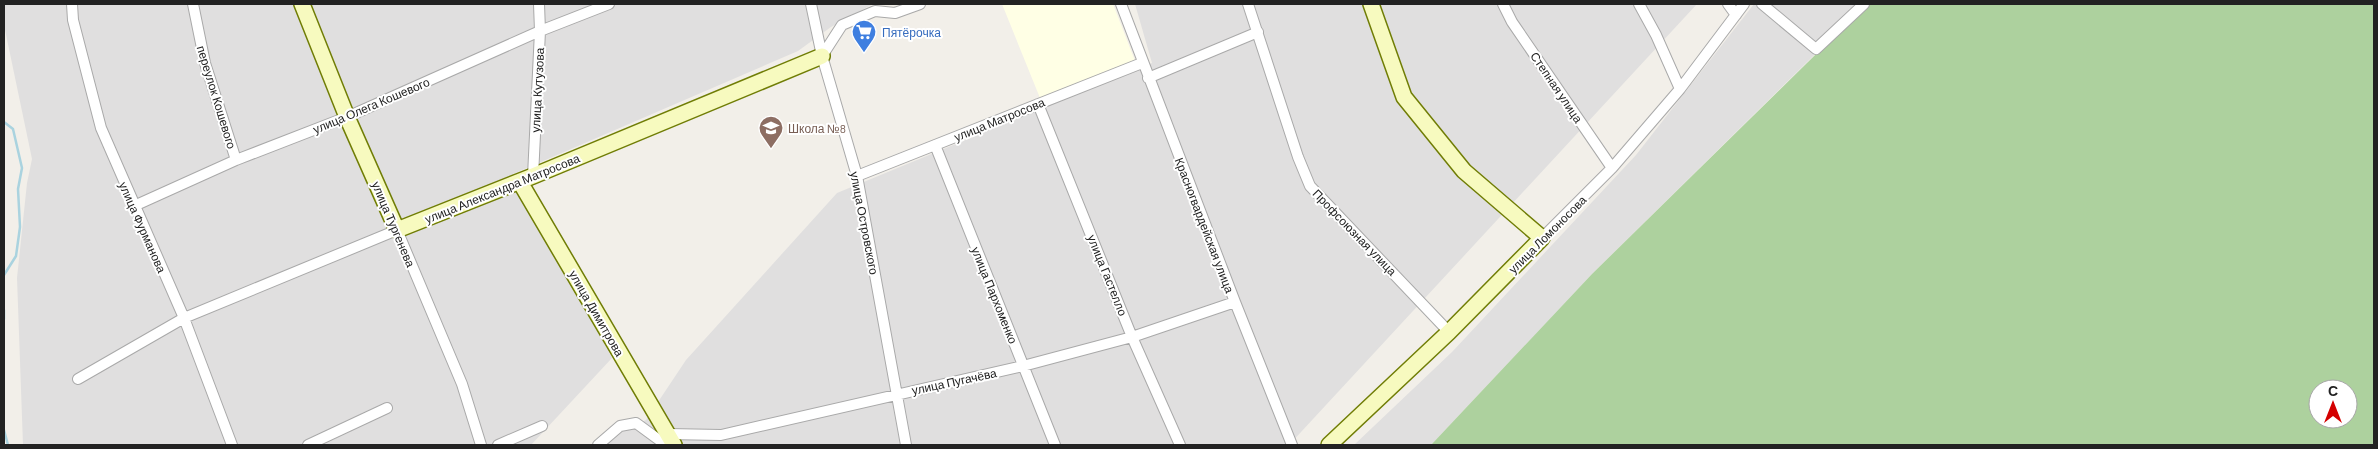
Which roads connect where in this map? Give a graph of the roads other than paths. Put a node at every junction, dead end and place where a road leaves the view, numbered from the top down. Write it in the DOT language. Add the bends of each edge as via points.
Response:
graph roads {
  1 [pos="72,4"];
  2 [pos="193,4"];
  3 [pos="302,4"];
  4 [pos="539,4"];
  5 [pos="609,4"];
  6 [pos="811,4"];
  7 [pos="920,4"];
  8 [pos="1121,4"];
  9 [pos="1248,4"];
  10 [pos="1371,4"];
  11 [pos="1503,4"];
  12 [pos="1639,4"];
  13 [pos="1728,4"];
  14 [pos="1744,4"];
  15 [pos="1762,4"];
  16 [pos="1864,4"];
  17 [pos="1736,15"];
  18 [pos="540,31"];
  19 [pos="1258,32"];
  20 [pos="822,56"];
  21 [pos="1142,62"];
  22 [pos="1148,78"];
  23 [pos="1680,89"];
  24 [pos="1038,104"];
  25 [pos="347,117"];
  26 [pos="935,145"];
  27 [pos="236,160"];
  28 [pos="1612,168"];
  29 [pos="857,176"];
  30 [pos="526,179"];
  31 [pos="134,206"];
  32 [pos="397,230"];
  33 [pos="1542,238"];
  34 [pos="1234,302"];
  35 [pos="184,318"];
  36 [pos="1449,332"];
  37 [pos="1132,337"];
  38 [pos="1023,366"];
  39 [pos="78,379"];
  40 [pos="896,394"];
  41 [pos="387,408"];
  42 [pos="542,426"];
  43 [pos="669,442"];
  44 [pos="232,445"];
  45 [pos="308,445"];
  46 [pos="481,445"];
  47 [pos="498,445"];
  48 [pos="598,445"];
  49 [pos="906,445"];
  50 [pos="1055,445"];
  51 [pos="1180,445"];
  52 [pos="1292,445"];
  53 [pos="1329,445"];
  1 -- 31 [label="street, улица Фурманова" via="73,20 101,128"];
  2 -- 27 [label="street, переулок Кошевого" via="205,63"];
  3 -- 25 [label="street, улица Тургенева"];
  4 -- 18 [label="street, улица Кутузова"];
  5 -- 18 [label="street, улица Олега Кошевого"];
  6 -- 20 [label="street, улица Островского"];
  7 -- 20 [label="street" via="895,13 875,11 842,26"];
  8 -- 21 [label="street, Красногвардейская улица"];
  9 -- 19 [label="street, Профсоюзная улица"];
  10 -- 33 [label="street" via="1404,97 1464,171"];
  11 -- 28 [label="street, Степная улица"];
  12 -- 23 [label="street"];
  13 -- 17 [label="street"];
  14 -- 17 [label="street, улица Ломоносова"];
  15 -- 16 [label="street" via="1816,49"];
  17 -- 23 [label="street, улица Ломоносова"];
  18 -- 25 [label="street, улица Олега Кошевого"];
  18 -- 30 [label="street, улица Кутузова"];
  19 -- 22 [label="street"];
  19 -- 36 [label="street, Профсоюзная улица" via="1310,186"];
  20 -- 29 [label="street, улица Островского"];
  20 -- 30 [label="street, улица Александра Матросова"];
  21 -- 22 [label="street, Красногвардейская улица"];
  21 -- 24 [label="street, улица Матросова"];
  22 -- 34 [label="street, Красногвардейская улица"];
  23 -- 28 [label="street, улица Ломоносова"];
  24 -- 26 [label="street, улица Матросова"];
  24 -- 37 [label="street, улица Гастелло"];
  25 -- 27 [label="street, улица Олега Кошевого"];
  25 -- 32 [label="street, улица Тургенева"];
  26 -- 29 [label="street, улица Матросова"];
  26 -- 38 [label="street, улица Пархоменко"];
  27 -- 31 [label="street, улица Олега Кошевого"];
  28 -- 33 [label="street, улица Ломоносова"];
  29 -- 40 [label="street, улица Островского"];
  30 -- 32 [label="street, улица Александра Матросова"];
  30 -- 43 [label="street, улица Димитрова"];
  31 -- 35 [label="street, улица Фурманова"];
  32 -- 35 [label="street, улица Александра Матросова"];
  32 -- 46 [label="street, улица Тургенева" via="462,384"];
  33 -- 36 [label="street, улица Ломоносова"];
  34 -- 37 [label="street, улица Пугачёва"];
  34 -- 52 [label="street, Красногвардейская улица"];
  35 -- 39 [label="street, улица Александра Матросова"];
  35 -- 44 [label="street, улица Фурманова"];
  36 -- 53 [label="street, улица Ломоносова"];
  37 -- 38 [label="street, улица Пугачёва"];
  37 -- 51 [label="street, улица Гастелло"];
  38 -- 40 [label="street, улица Пугачёва"];
  38 -- 50 [label="street, улица Пархоменко"];
  40 -- 43 [label="street, улица Пугачёва" via="721,435"];
  40 -- 49 [label="street, улица Островского"];
  41 -- 45 [label="street"];
  42 -- 47 [label="street"];
  43 -- 48 [label="street" via="636,423 620,426"];
}
